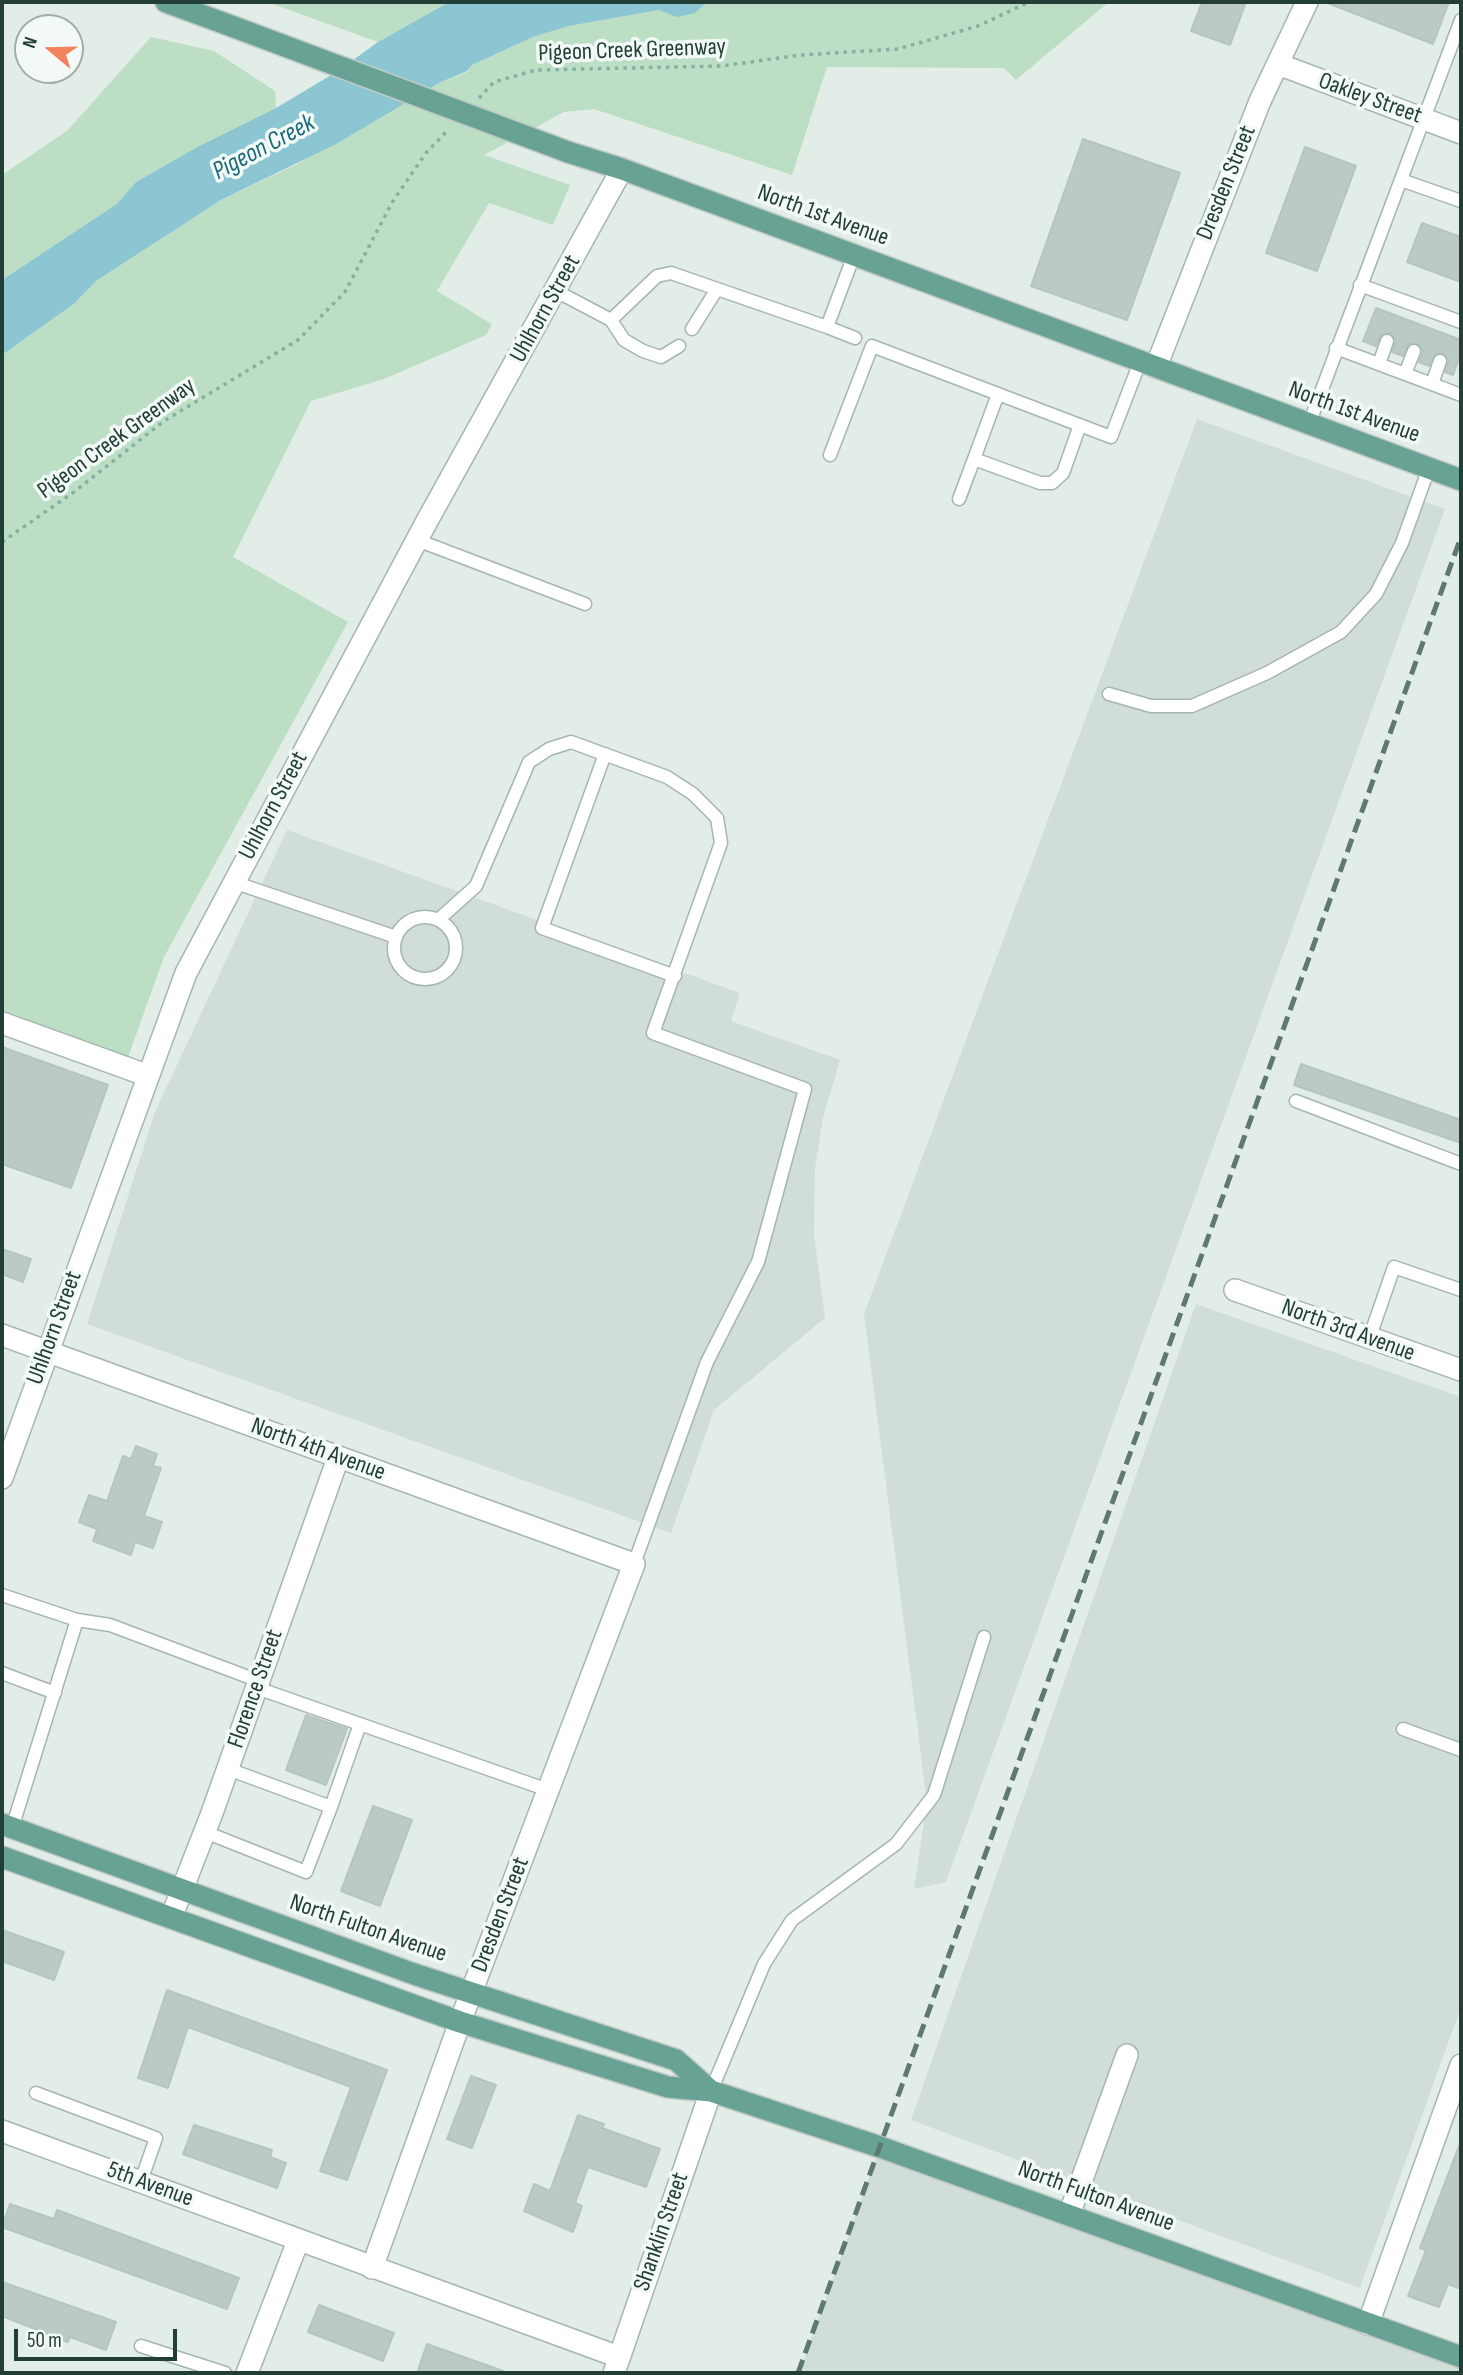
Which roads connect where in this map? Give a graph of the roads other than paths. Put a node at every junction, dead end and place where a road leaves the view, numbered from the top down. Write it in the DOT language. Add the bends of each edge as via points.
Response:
graph roads {
  1 [pos="166,2"];
  2 [pos="1307,2"];
  3 [pos="1461,20"];
  4 [pos="1278,64"];
  5 [pos="1424,119"];
  6 [pos="1461,132"];
  7 [pos="622,169"];
  8 [pos="1401,180"];
  9 [pos="1461,201"];
  10 [pos="854,255"];
  11 [pos="1360,285"];
  12 [pos="717,289"];
  13 [pos="556,291"];
  14 [pos="611,320"];
  15 [pos="1456,323"];
  16 [pos="827,327"];
  17 [pos="692,329"];
  18 [pos="855,338"];
  19 [pos="1387,341"];
  20 [pos="679,346"];
  21 [pos="1336,348"];
  22 [pos="1414,351"];
  23 [pos="1440,361"];
  24 [pos="1379,364"];
  25 [pos="1148,365"];
  26 [pos="1405,374"];
  27 [pos="1432,384"];
  28 [pos="998,394"];
  29 [pos="1461,395"];
  30 [pos="1309,424"];
  31 [pos="1080,425"];
  32 [pos="830,455"];
  33 [pos="974,459"];
  34 [pos="1429,468"];
  35 [pos="1461,480"];
  36 [pos="959,499"];
  37 [pos="417,540"];
  38 [pos="585,604"];
  39 [pos="1110,694"];
  40 [pos="605,754"];
  41 [pos="233,882"];
  42 [pos="439,920"];
  43 [pos="396,937"];
  44 [pos="675,976"];
  45 [pos="2,1023"];
  46 [pos="146,1075"];
  47 [pos="1296,1101"];
  48 [pos="1461,1164"];
  49 [pos="1235,1290"];
  50 [pos="1461,1290"];
  51 [pos="2,1335"];
  52 [pos="1369,1339"];
  53 [pos="47,1351"];
  54 [pos="1461,1370"];
  55 [pos="338,1458"];
  56 [pos="2,1478"];
  57 [pos="634,1564"];
  58 [pos="2,1595"];
  59 [pos="77,1620"];
  60 [pos="984,1637"];
  61 [pos="2,1673"];
  62 [pos="258,1685"];
  63 [pos="55,1693"];
  64 [pos="360,1724"];
  65 [pos="1403,1729"];
  66 [pos="1461,1749"];
  67 [pos="228,1769"];
  68 [pos="548,1790"];
  69 [pos="331,1807"];
  70 [pos="7,1826"];
  71 [pos="205,1832"];
  72 [pos="2,1857"];
  73 [pos="181,1891"];
  74 [pos="171,1918"];
  75 [pos="471,1993"];
  76 [pos="460,2022"];
  77 [pos="1127,2054"];
  78 [pos="1461,2065"];
  79 [pos="711,2091"];
  80 [pos="36,2093"];
  81 [pos="2,2131"];
  82 [pos="141,2181"];
  83 [pos="1069,2215"];
  84 [pos="298,2241"];
  85 [pos="372,2267"];
  86 [pos="1368,2324"];
  87 [pos="141,2346"];
  88 [pos="1461,2357"];
  89 [pos="616,2365"];
  90 [pos="225,2373"];
  91 [pos="247,2373"];
  1 -- 7 [label="main road, North 1st Avenue, bridge"];
  2 -- 4 [label="street, Dresden Street"];
  3 -- 5 [label="lane"];
  4 -- 5 [label="street, Oakley Street"];
  4 -- 25 [label="street, Dresden Street"];
  5 -- 6 [label="street, Oakley Street"];
  5 -- 8 [label="lane"];
  7 -- 10 [label="main road, North 1st Avenue"];
  7 -- 13 [label="street, Uhlhorn Street"];
  8 -- 9 [label="lane"];
  8 -- 11 [label="lane"];
  10 -- 16 [label="lane"];
  10 -- 25 [label="main road, North 1st Avenue"];
  11 -- 15 [label="lane"];
  11 -- 21 [label="lane"];
  12 -- 14 [label="lane" via="671,273 657,276"];
  12 -- 16 [label="lane"];
  12 -- 17 [label="lane"];
  13 -- 14 [label="lane"];
  13 -- 37 [label="street, Uhlhorn Street"];
  14 -- 20 [label="lane" via="624,340 643,351 661,356"];
  16 -- 18 [label="lane"];
  19 -- 24 [label="lane"];
  21 -- 24 [label="lane"];
  21 -- 30 [label="lane"];
  22 -- 26 [label="lane"];
  23 -- 27 [label="lane"];
  24 -- 26 [label="lane"];
  25 -- 30 [label="main road, North 1st Avenue"];
  25 -- 31 [label="lane" via="1111,437"];
  26 -- 27 [label="lane"];
  27 -- 29 [label="lane"];
  28 -- 31 [label="lane"];
  28 -- 32 [label="lane" via="872,346"];
  28 -- 33 [label="lane"];
  30 -- 34 [label="main road, North 1st Avenue"];
  31 -- 33 [label="lane" via="1063,473 1052,483 1040,483"];
  33 -- 36 [label="lane"];
  34 -- 35 [label="main road, North 1st Avenue"];
  34 -- 39 [label="lane" via="1402,542 1376,594 1341,632 1267,673 1192,706 1151,706"];
  37 -- 38 [label="lane"];
  37 -- 41 [label="street, Uhlhorn Street"];
  40 -- 42 [label="lane" via="571,742 529,762 476,886"];
  40 -- 44 [label="lane" via="667,777 717,818 721,843"];
  40 -- 44 [label="lane" via="542,928"];
  41 -- 43 [label="lane"];
  41 -- 46 [label="street, Uhlhorn Street" via="186,973"];
  42 -- 43 [label="lane" via="412,919"];
  42 -- 43 [label="lane" via="450,930 456,949 449,967 432,978 413,977 398,964"];
  44 -- 57 [label="lane" via="653,1034 805,1089 758,1262 707,1362"];
  45 -- 46 [label="street"];
  46 -- 53 [label="street, Uhlhorn Street"];
  47 -- 48 [label="lane"];
  49 -- 52 [label="street, North 3rd Avenue"];
  50 -- 52 [label="lane" via="1394,1267"];
  51 -- 53 [label="street, North 4th Avenue"];
  52 -- 54 [label="street, North 3rd Avenue"];
  53 -- 55 [label="street, North 4th Avenue"];
  53 -- 56 [label="street, Uhlhorn Street"];
  55 -- 57 [label="street, North 4th Avenue"];
  55 -- 62 [label="street, Florence Street"];
  57 -- 68 [label="street, Dresden Street"];
  58 -- 59 [label="lane"];
  59 -- 62 [label="lane" via="110,1625"];
  59 -- 63 [label="lane"];
  60 -- 79 [label="lane" via="934,1796 896,1844 792,1920 764,1964"];
  61 -- 63 [label="lane"];
  62 -- 64 [label="lane"];
  62 -- 67 [label="street, Florence Street"];
  63 -- 70 [label="lane"];
  64 -- 68 [label="lane"];
  64 -- 69 [label="lane"];
  65 -- 66 [label="lane"];
  67 -- 69 [label="lane"];
  67 -- 71 [label="street, Florence Street"];
  68 -- 75 [label="street, Dresden Street"];
  69 -- 71 [label="lane" via="306,1872"];
  70 -- 73 [label="main road, North Fulton Avenue"];
  71 -- 73 [label="street, Florence Street"];
  72 -- 74 [label="main road, North Fulton Avenue"];
  73 -- 74 [label="street, Florence Street"];
  73 -- 75 [label="main road, North Fulton Avenue"];
  74 -- 76 [label="main road, North Fulton Avenue"];
  75 -- 76 [label="street, Dresden Street"];
  75 -- 79 [label="main road, North Fulton Avenue" via="676,2060"];
  76 -- 79 [label="main road, North Fulton Avenue" via="668,2087"];
  76 -- 85 [label="street, Dresden Street"];
  77 -- 83 [label="street"];
  78 -- 86 [label="street"];
  79 -- 83 [label="main road, North Fulton Avenue"];
  79 -- 89 [label="street, Shanklin Street"];
  80 -- 82 [label="lane" via="156,2138"];
  81 -- 82 [label="street, 5th Avenue"];
  82 -- 84 [label="street, 5th Avenue"];
  83 -- 86 [label="main road, North Fulton Avenue"];
  84 -- 85 [label="street, 5th Avenue"];
  84 -- 91 [label="street"];
  85 -- 89 [label="street"];
  86 -- 88 [label="main road, North Fulton Avenue"];
  87 -- 90 [label="lane"];
}
